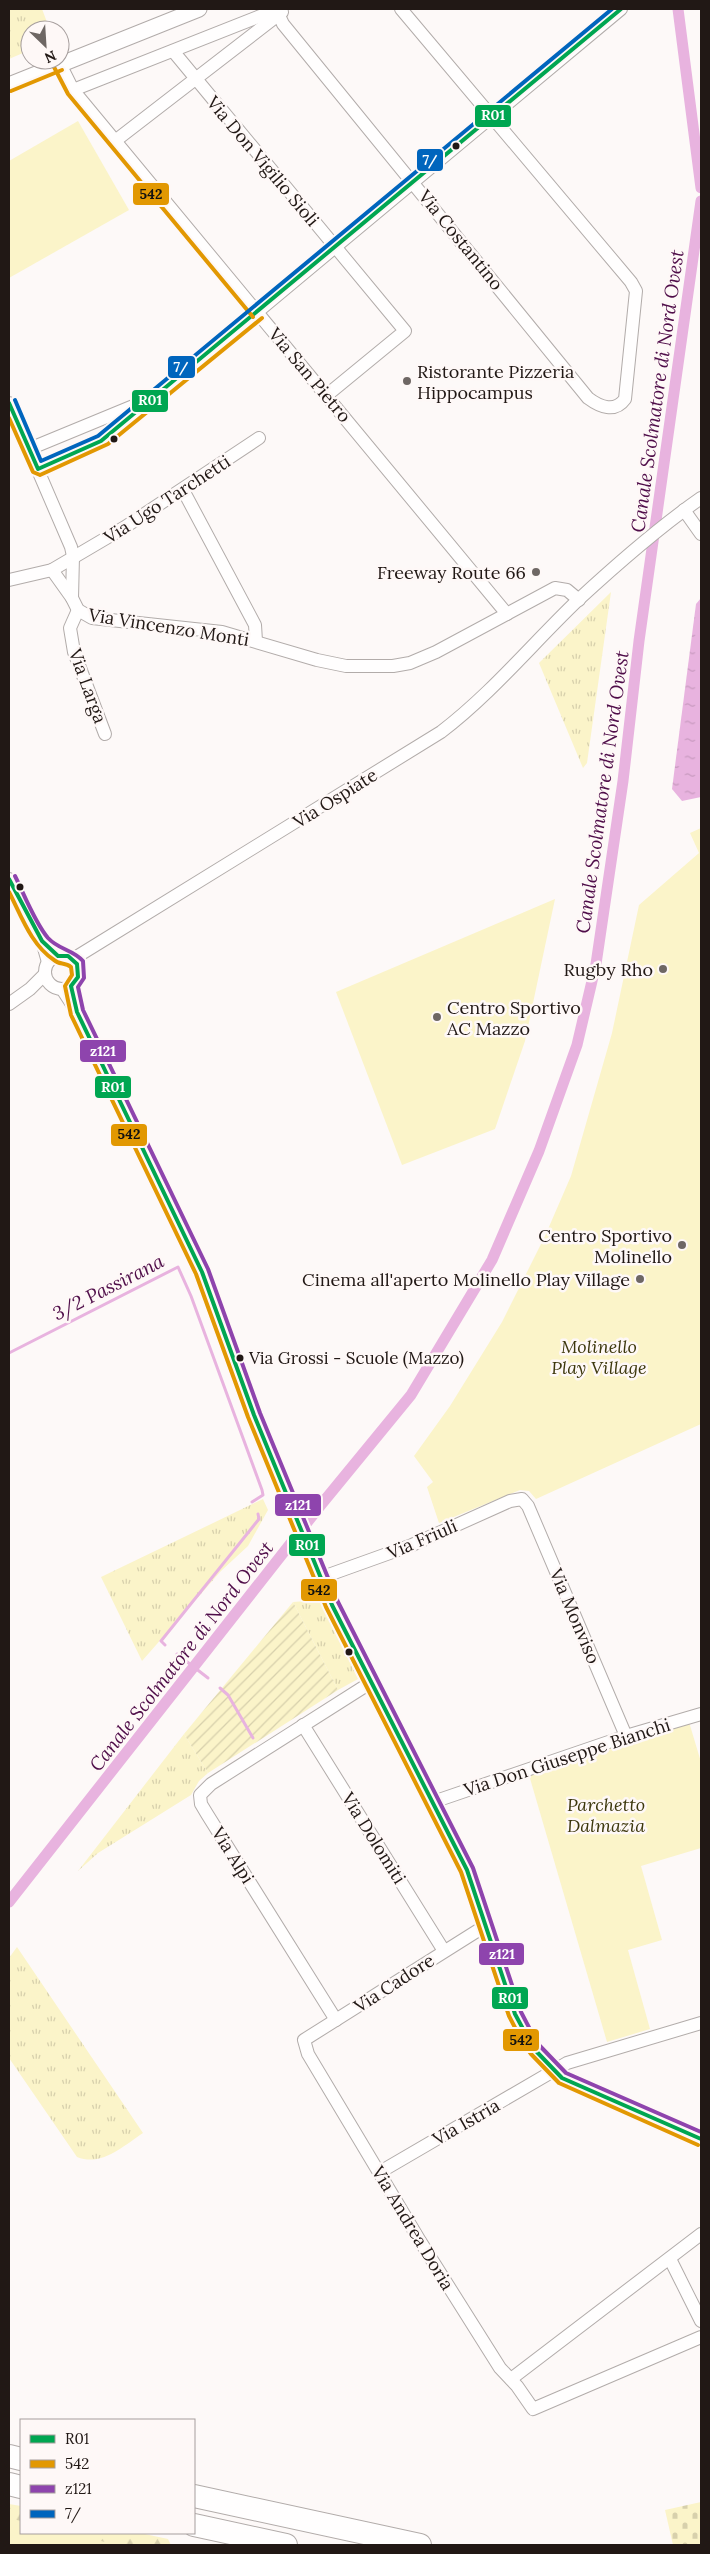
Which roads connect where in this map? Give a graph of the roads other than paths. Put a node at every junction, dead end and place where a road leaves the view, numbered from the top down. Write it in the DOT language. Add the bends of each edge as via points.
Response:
graph roads {
  1 [pos="199,9"];
  2 [pos="401,9"];
  3 [pos="622,9"];
  4 [pos="280,10"];
  5 [pos="173,51"];
  6 [pos="70,60"];
  7 [pos="45,70"];
  8 [pos="63,70"];
  9 [pos="195,79"];
  10 [pos="9,85"];
  11 [pos="73,90"];
  12 [pos="492,119"];
  13 [pos="115,141"];
  14 [pos="415,182"];
  15 [pos="335,248"];
  16 [pos="258,313"];
  17 [pos="327,396"];
  18 [pos="155,398"];
  19 [pos="9,403"];
  20 [pos="91,423"];
  21 [pos="259,438"];
  22 [pos="101,441"];
  23 [pos="29,449"];
  24 [pos="38,469"];
  25 [pos="183,490"];
  26 [pos="701,498"];
  27 [pos="684,510"];
  28 [pos="701,534"];
  29 [pos="73,556"];
  30 [pos="52,570"];
  31 [pos="9,580"];
  32 [pos="576,603"];
  33 [pos="75,604"];
  34 [pos="507,614"];
  35 [pos="256,641"];
  36 [pos="105,734"];
  37 [pos="9,879"];
  38 [pos="73,960"];
  39 [pos="50,968"];
  40 [pos="66,987"];
  41 [pos="9,1004"];
  42 [pos="522,1499"];
  43 [pos="320,1578"];
  44 [pos="370,1683"];
  45 [pos="701,1714"];
  46 [pos="303,1726"];
  47 [pos="626,1736"];
  48 [pos="433,1802"];
  49 [pos="485,1926"];
  50 [pos="444,1951"];
  51 [pos="336,2020"];
  52 [pos="701,2023"];
  53 [pos="304,2040"];
  54 [pos="554,2072"];
  55 [pos="701,2140"];
  56 [pos="380,2172"];
  57 [pos="701,2234"];
  58 [pos="670,2258"];
  59 [pos="701,2321"];
  60 [pos="701,2338"];
  61 [pos="511,2379"];
  62 [pos="195,2496"];
  63 [pos="195,2525"];
  64 [pos="286,2545"];
  65 [pos="420,2545"];
  1 -- 6 [label="street"];
  2 -- 12 [label="street"];
  3 -- 12 [label="street"];
  4 -- 5 [label="street"];
  4 -- 9 [label="street"];
  4 -- 14 [label="street, Via Costantino" via="283,24"];
  5 -- 9 [label="street, Via Don Vigilio Sioli"];
  5 -- 11 [label="street"];
  7 -- 10 [label="street"];
  8 -- 11 [label="street, Via San Pietro"];
  9 -- 13 [label="street"];
  9 -- 15 [label="street, Via Don Vigilio Sioli"];
  11 -- 13 [label="street, Via San Pietro"];
  12 -- 14 [label="street"];
  12 -- 14 [label="street, Via Costantino" via="636,291 625,399 619,406 597,404 588,398"];
  13 -- 16 [label="street, Via San Pietro"];
  14 -- 15 [label="street"];
  15 -- 16 [label="street"];
  15 -- 17 [label="street, Via Don Vigilio Sioli" via="405,331"];
  16 -- 17 [label="street, Via San Pietro"];
  16 -- 18 [label="street"];
  17 -- 34 [label="street, Via San Pietro"];
  18 -- 20 [label="street"];
  18 -- 22 [label="street"];
  19 -- 23 [label="street"];
  20 -- 22 [label="street"];
  20 -- 23 [label="street"];
  21 -- 25 [label="street, Via Ugo Tarchetti"];
  22 -- 24 [label="street"];
  23 -- 24 [label="street"];
  24 -- 29 [label="street"];
  25 -- 29 [label="street, Via Ugo Tarchetti"];
  25 -- 35 [label="street" via="255,625"];
  26 -- 27 [label="street"];
  27 -- 28 [label="street"];
  27 -- 32 [label="street"];
  29 -- 30 [label="street, Via Ugo Tarchetti"];
  29 -- 33 [label="street, Via Vincenzo Monti"];
  30 -- 31 [label="street"];
  30 -- 33 [label="street, Via Vincenzo Monti"];
  32 -- 34 [label="street, Via Vincenzo Monti" via="561,587"];
  32 -- 38 [label="street, Via Ospiate" via="483,696 441,732"];
  33 -- 35 [label="street, Via Vincenzo Monti" via="88,616 108,621 222,632"];
  33 -- 36 [label="street, Via Larga" via="70,628 74,652"];
  34 -- 35 [label="street, Via Vincenzo Monti" via="422,658 393,666 359,668 332,664"];
  37 -- 39 [label="street" via="42,941"];
  38 -- 39 [label="street" via="68,956"];
  38 -- 40 [label="street" via="79,973"];
  39 -- 40 [label="street" via="55,987"];
  39 -- 41 [label="street" via="30,989"];
  40 -- 43 [label="street" via="202,1272"];
  42 -- 43 [label="street, Via Friuli" via="510,1501 412,1545"];
  42 -- 47 [label="street, Via Monviso" via="528,1506"];
  43 -- 44 [label="street"];
  44 -- 46 [label="street"];
  44 -- 48 [label="street"];
  45 -- 47 [label="street, Via Don Giuseppe Bianchi"];
  46 -- 50 [label="street, Via Dolomiti"];
  46 -- 51 [label="street, Via Alpi" via="211,1784 200,1795 207,1814"];
  47 -- 48 [label="street, Via Don Giuseppe Bianchi"];
  48 -- 49 [label="street" via="466,1870"];
  49 -- 50 [label="street, Via Cadore"];
  49 -- 54 [label="street" via="515,2014 535,2050"];
  50 -- 51 [label="street, Via Cadore"];
  51 -- 53 [label="street, Via Cadore"];
  52 -- 54 [label="street, Via Istria" via="584,2057"];
  53 -- 56 [label="street, Via Andrea Doria" via="308,2054"];
  54 -- 55 [label="street"];
  54 -- 56 [label="street, Via Istria"];
  56 -- 61 [label="street, Via Andrea Doria" via="500,2368"];
  57 -- 58 [label="street"];
  58 -- 59 [label="street"];
  58 -- 61 [label="street"];
  60 -- 61 [label="street, Via Andrea Doria" via="533,2409"];
  62 -- 65 [label="highway"];
  63 -- 64 [label="highway"];
}
